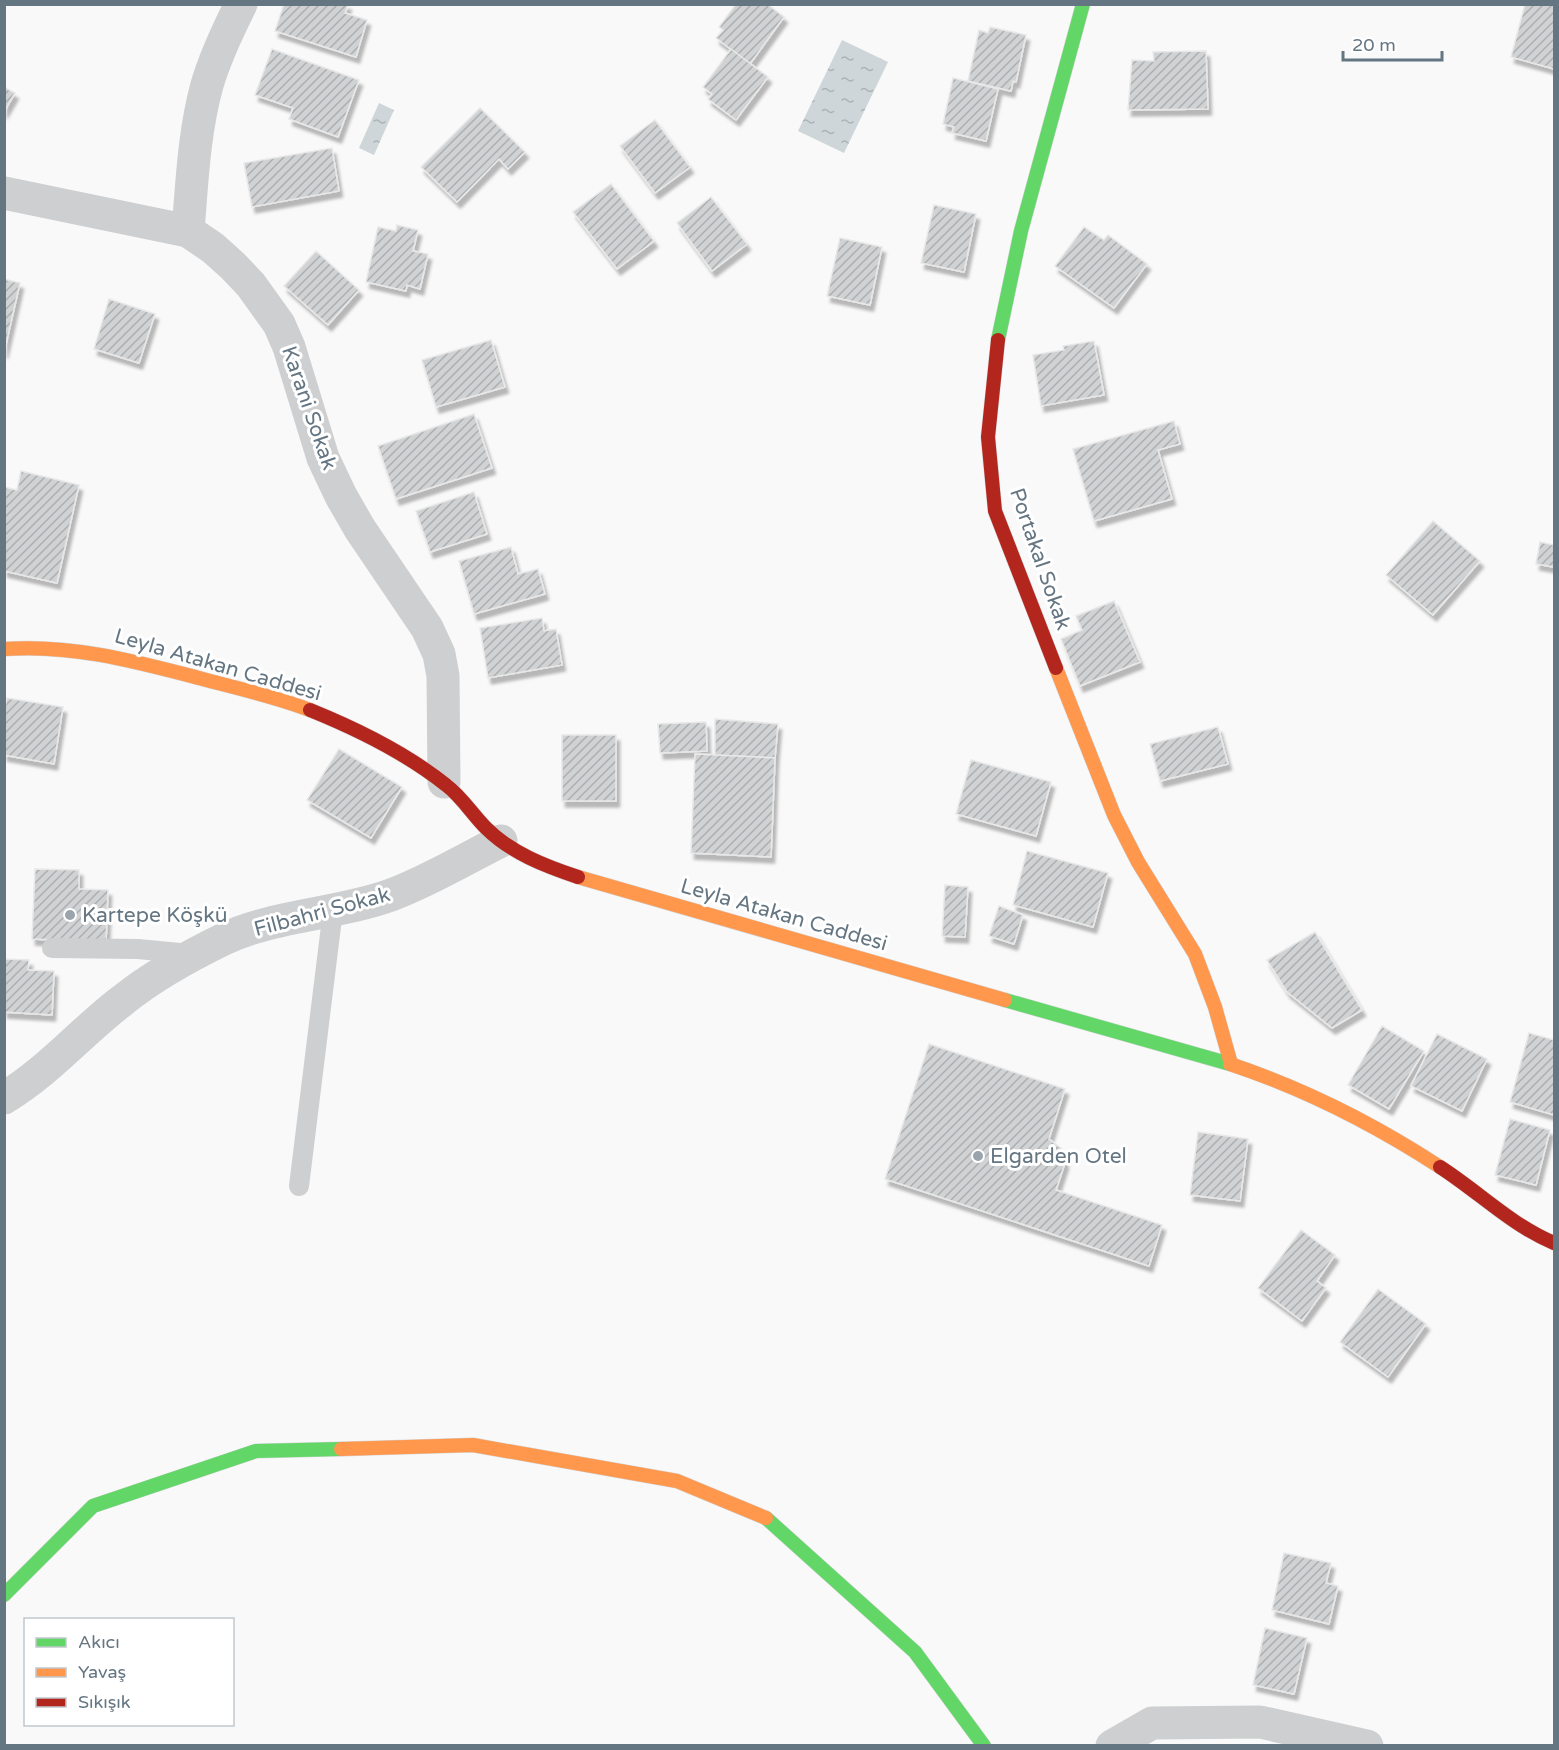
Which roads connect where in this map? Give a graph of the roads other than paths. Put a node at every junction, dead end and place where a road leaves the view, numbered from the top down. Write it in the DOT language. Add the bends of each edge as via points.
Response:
graph roads {
  1 [pos="241,4"];
  2 [pos="1083,4"];
  3 [pos="4,193"];
  4 [pos="188,231"];
  5 [pos="4,649"];
  6 [pos="444,782"];
  7 [pos="501,841"];
  8 [pos="333,910"];
  9 [pos="52,948"];
  10 [pos="195,954"];
  11 [pos="1231,1064"];
  12 [pos="4,1098"];
  13 [pos="299,1186"];
  14 [pos="1554,1243"];
  15 [pos="4,1595"];
  16 [pos="984,1746"];
  17 [pos="1112,1746"];
  18 [pos="1367,1746"];
  1 -- 4 [label="street" via="225,37 202,107"];
  2 -- 11 [label="street, Portakal Sokak" via="1021,231 998,337 988,437 992,486 996,511 1114,815 1137,862 1195,954"];
  3 -- 4 [label="street, Karani Sokak"];
  4 -- 6 [label="street, Karani Sokak" via="233,266 279,324 323,458 341,496 427,628 439,654 443,676"];
  5 -- 6 [label="street, Leyla Atakan Caddesi" via="43,646 96,652 296,705 359,732"];
  6 -- 7 [label="street, Leyla Atakan Caddesi"];
  7 -- 8 [label="street, Filbahri Sokak" via="391,895"];
  7 -- 11 [label="street, Leyla Atakan Caddesi" via="547,867 592,882"];
  8 -- 10 [label="street, Filbahri Sokak" via="268,924"];
  8 -- 13 [label="lane"];
  9 -- 10 [label="lane"];
  10 -- 12 [label="street, Filbahri Sokak" via="122,1000 28,1083"];
  11 -- 14 [label="street, Leyla Atakan Caddesi" via="1269,1076 1393,1138 1450,1174 1516,1225"];
  15 -- 16 [label="street" via="93,1506 256,1451 473,1445 677,1481 768,1519 915,1652"];
  17 -- 18 [label="street" via="1152,1723 1260,1722"];
}
